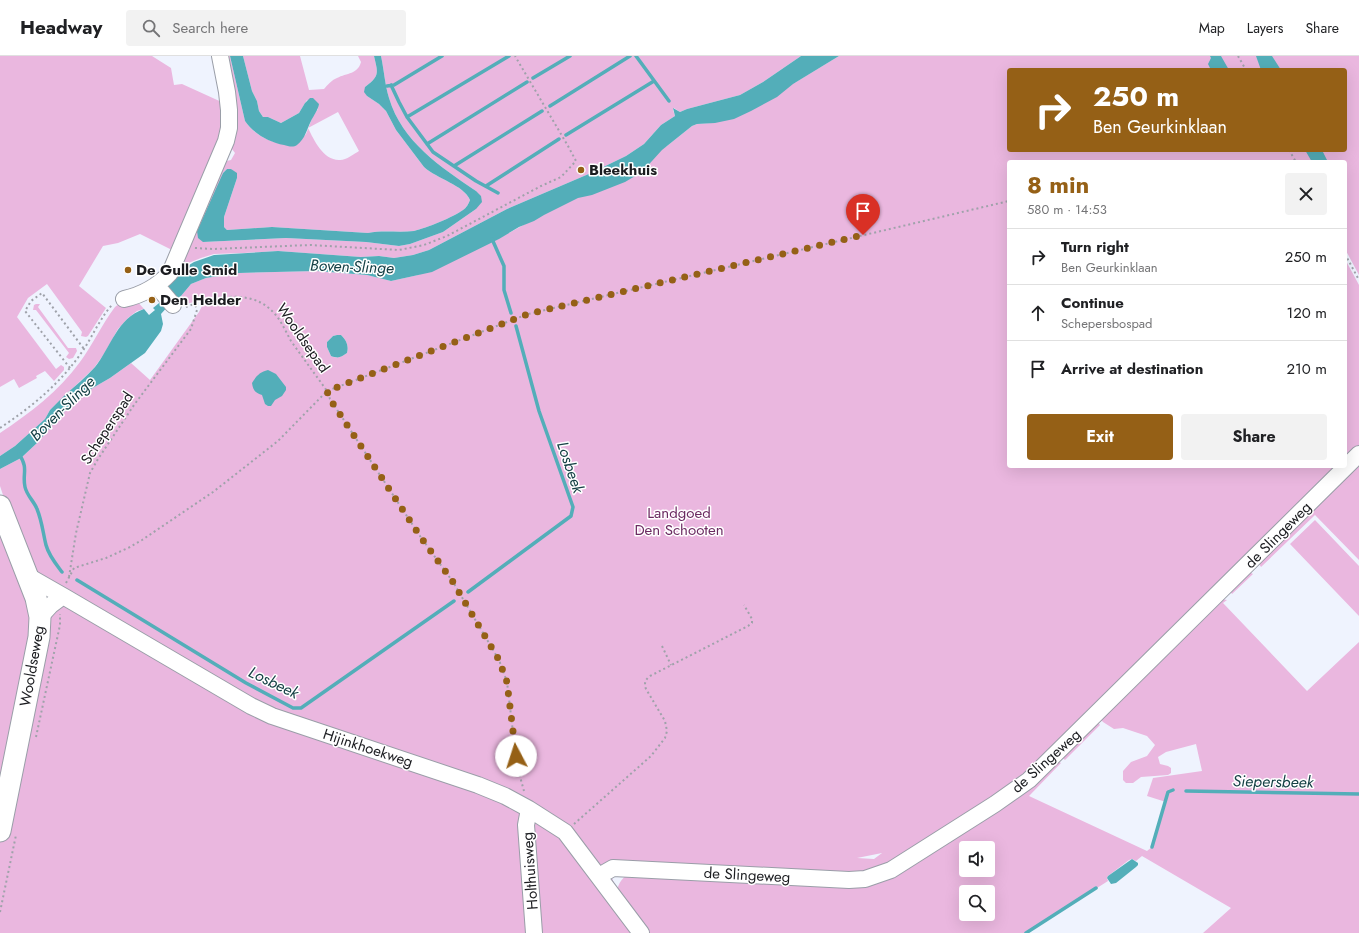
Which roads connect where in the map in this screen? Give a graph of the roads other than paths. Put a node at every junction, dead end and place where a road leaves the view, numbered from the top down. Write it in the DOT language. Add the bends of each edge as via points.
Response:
graph roads {
  1 [pos="220,56"];
  2 [pos="124,299"];
  3 [pos="1359,454"];
  4 [pos="1347,466"];
  5 [pos="1345,468"];
  6 [pos="0,506"];
  7 [pos="28,576"];
  8 [pos="63,596"];
  9 [pos="40,617"];
  10 [pos="529,810"];
  11 [pos="0,832"];
  12 [pos="599,876"];
  13 [pos="534,933"];
  14 [pos="641,933"];
  1 -- 2 [label="street" via="228,92 229,128 226,141 182,247 170,273 162,282 164,294"];
  3 -- 4 [label="street, de Slingeweg"];
  5 -- 12 [label="street, de Slingeweg" via="1029,780 891,870 865,879 849,880 613,868"];
  6 -- 7 [label="main road, Wooldseweg"];
  7 -- 8 [label="street, Hijinkhoekweg"];
  7 -- 9 [label="main road, Wooldseweg"];
  8 -- 9 [label="street"];
  8 -- 10 [label="street, Hijinkhoekweg" via="272,716 478,785 505,796"];
  9 -- 11 [label="main road, Wooldseweg" via="39,637"];
  10 -- 12 [label="street, Hijinkhoekweg" via="565,832"];
  10 -- 13 [label="street, Holthuisweg" via="526,825"];
  12 -- 14 [label="street, Hijinkhoekweg"];
}
